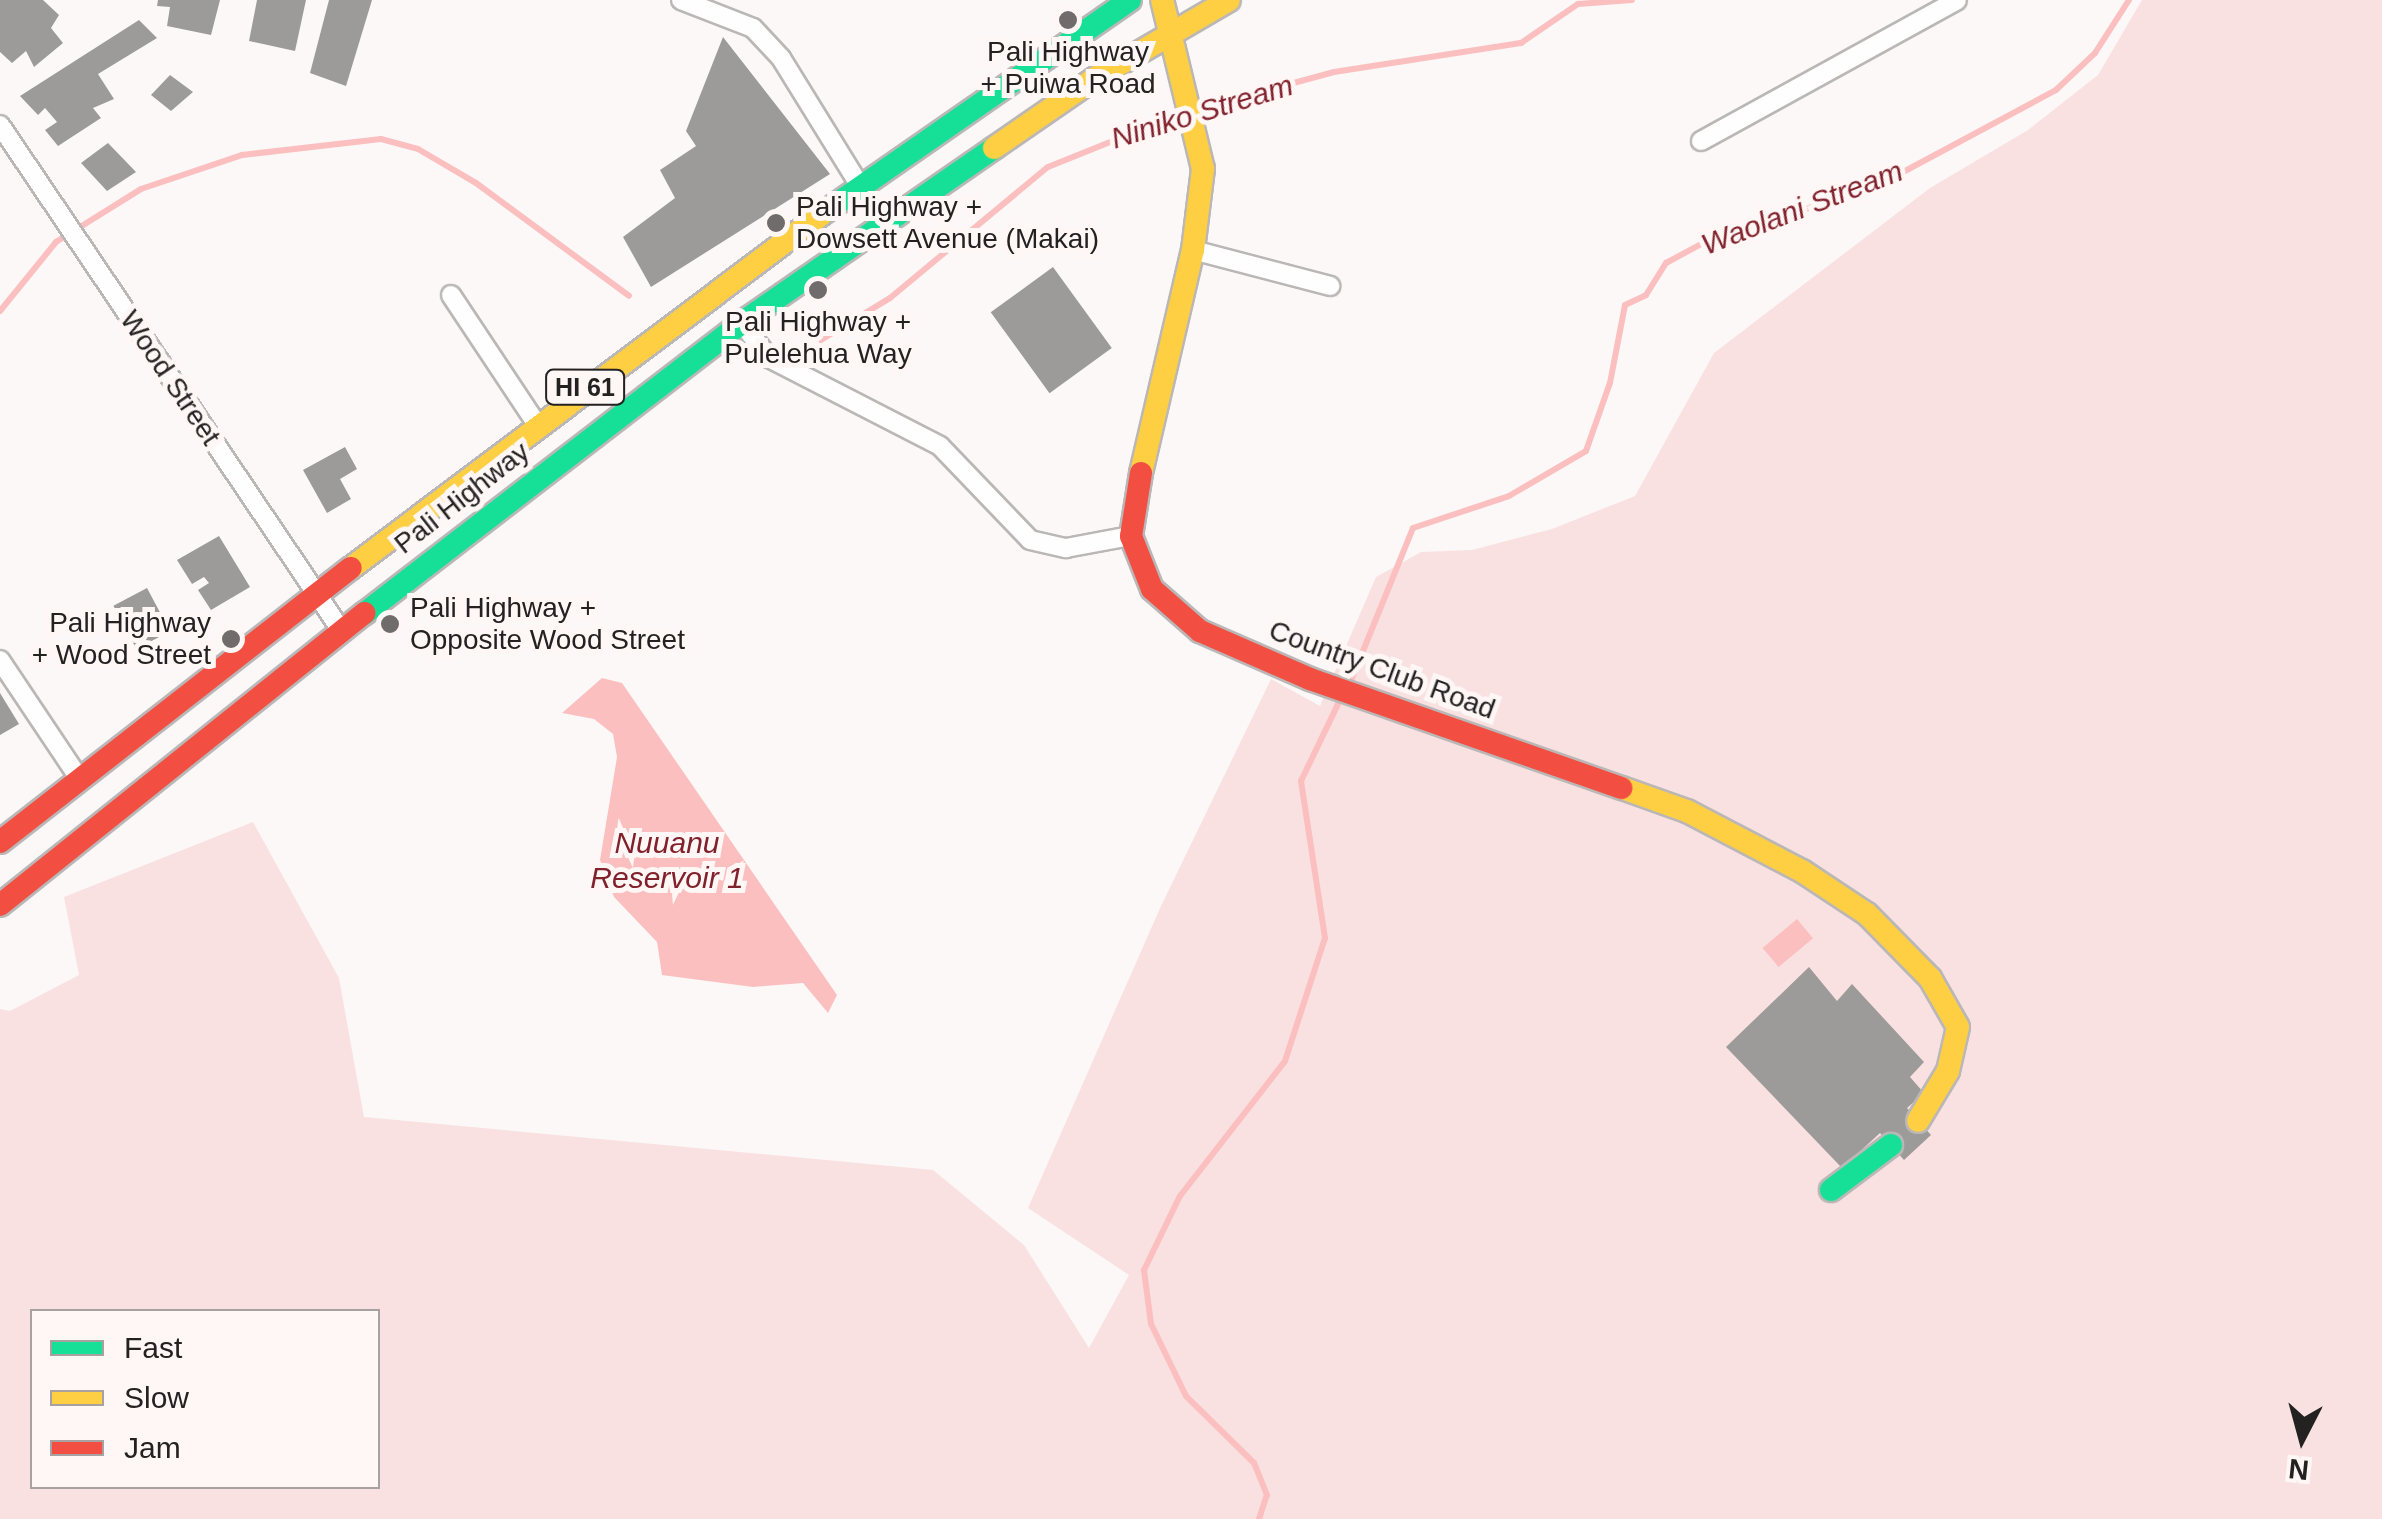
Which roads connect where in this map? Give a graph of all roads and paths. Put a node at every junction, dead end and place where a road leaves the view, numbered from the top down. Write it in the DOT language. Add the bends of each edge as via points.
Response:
graph roads {
  1 [pos="682,0"];
  2 [pos="1130,0"];
  3 [pos="1162,0"];
  4 [pos="1229,0"];
  5 [pos="1958,0"];
  6 [pos="1166,35"];
  7 [pos="0,124"];
  8 [pos="1701,141"];
  9 [pos="1002,144"];
  10 [pos="860,186"];
  11 [pos="1193,250"];
  12 [pos="1330,286"];
  13 [pos="451,295"];
  14 [pos="745,321"];
  15 [pos="536,424"];
  16 [pos="1131,536"];
  17 [pos="314,593"];
  18 [pos="342,630"];
  19 [pos="0,660"];
  20 [pos="79,778"];
  21 [pos="0,812"];
  22 [pos="0,842"];
  23 [pos="0,905"];
  24 [pos="1918,1120"];
  25 [pos="1891,1145"];
  26 [pos="1831,1190"];
  1 -- 10 [label="street" via="753,28 781,58"];
  2 -- 10 [label="main road, Pali Highway / HI 61"];
  3 -- 6 [label="main road"];
  4 -- 6 [label="main road, Pali Highway / HI 61"];
  5 -- 8 [label="street"];
  6 -- 9 [label="main road, Pali Highway / HI 61"];
  6 -- 11 [label="main road" via="1203,168"];
  7 -- 17 [label="street, Wood Street"];
  9 -- 10 [label="main road" via="977,143 908,189 887,195"];
  9 -- 14 [label="main road, Pali Highway / HI 61"];
  10 -- 14 [label="main road" via="862,220 751,299"];
  10 -- 15 [label="main road, Pali Highway / HI 61"];
  11 -- 12 [label="street"];
  11 -- 16 [label="main road"];
  13 -- 15 [label="street"];
  14 -- 16 [label="street" via="769,358 940,446 1030,540 1066,548"];
  14 -- 18 [label="main road, Pali Highway / HI 61"];
  15 -- 17 [label="main road, Pali Highway / HI 61"];
  16 -- 24 [label="main road, Country Club Road" via="1140,566 1170,610 1200,631 1366,702 1688,812 1802,871 1866,914 1930,978 1958,1027 1942,1083"];
  17 -- 18 [label="street, Wood Street"];
  17 -- 20 [label="main road, Pali Highway / HI 61"];
  18 -- 23 [label="main road, Pali Highway / HI 61"];
  19 -- 20 [label="street"];
  20 -- 21 [label="main road"];
  20 -- 22 [label="main road, Pali Highway / HI 61"];
  25 -- 26 [label="main road"];
}
